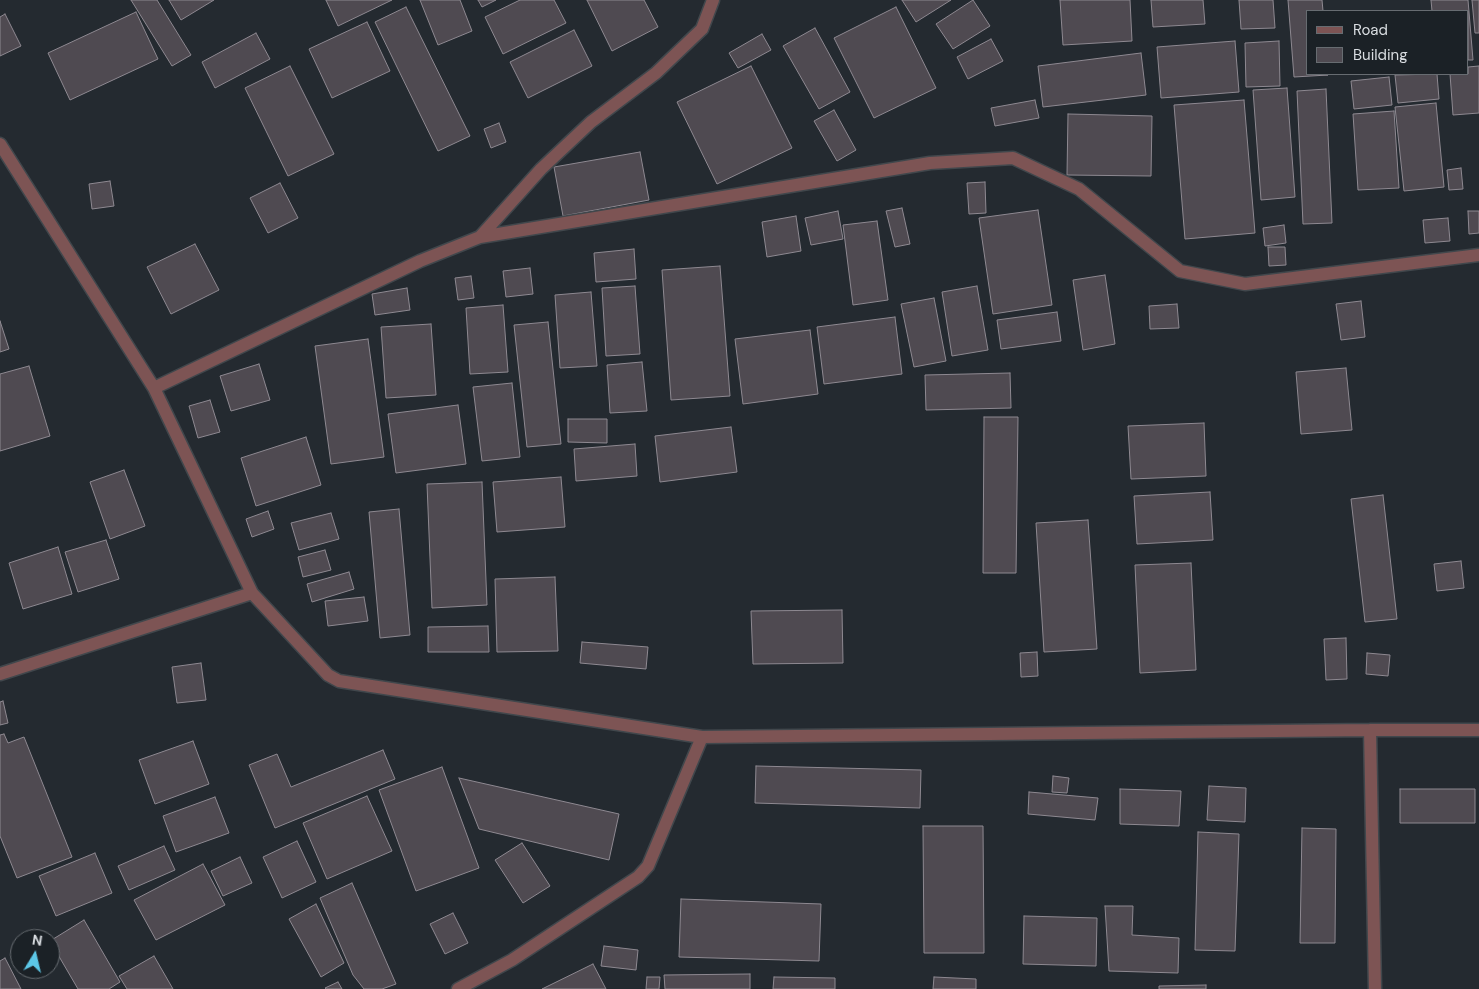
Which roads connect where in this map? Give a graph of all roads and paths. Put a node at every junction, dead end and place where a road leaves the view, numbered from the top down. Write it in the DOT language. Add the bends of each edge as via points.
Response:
graph roads {
  1 [pos="713,0"];
  2 [pos="0,144"];
  3 [pos="480,237"];
  4 [pos="1479,255"];
  5 [pos="154,388"];
  6 [pos="252,593"];
  7 [pos="0,674"];
  8 [pos="1370,730"];
  9 [pos="1479,730"];
  10 [pos="702,737"];
  11 [pos="458,989"];
  12 [pos="1375,989"];
  1 -- 3 [label="street" via="702,29 656,73 591,122 541,169"];
  2 -- 5 [label="street"];
  3 -- 4 [label="street" via="930,162 1013,158 1080,189 1180,271 1245,284"];
  3 -- 5 [label="street" via="420,261"];
  5 -- 6 [label="street"];
  6 -- 7 [label="street"];
  6 -- 10 [label="street" via="328,675 339,681"];
  8 -- 9 [label="street"];
  8 -- 10 [label="street"];
  8 -- 12 [label="street"];
  10 -- 11 [label="street" via="648,866 638,876 512,960"];
}
